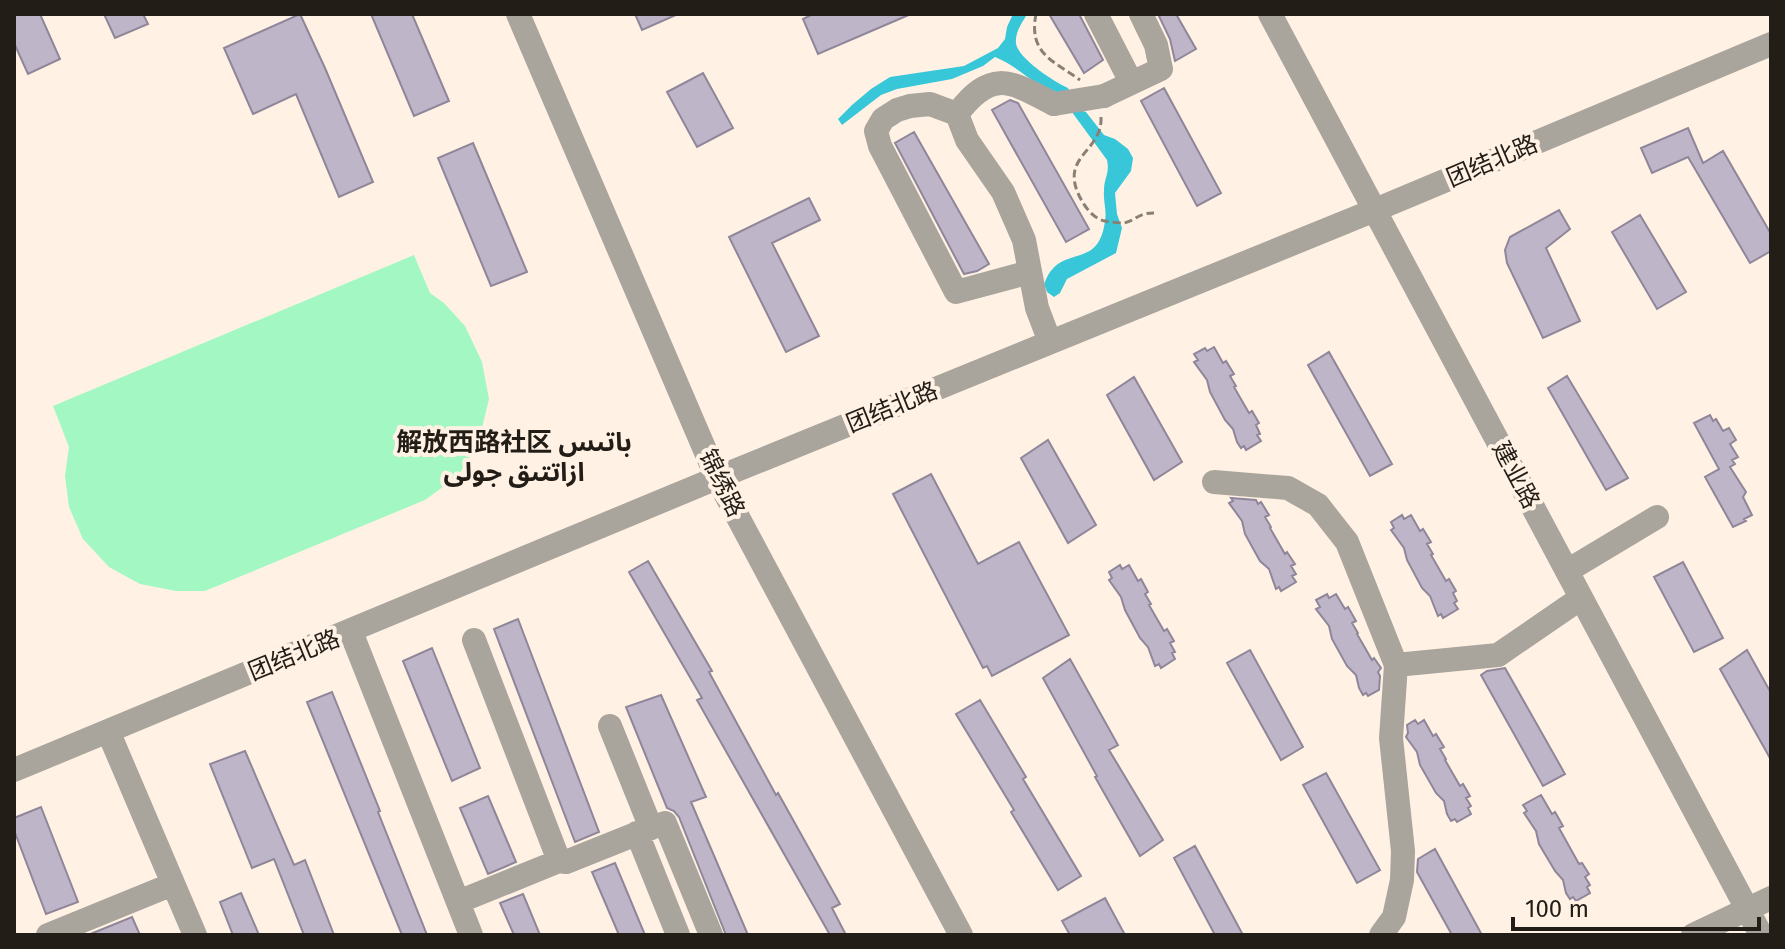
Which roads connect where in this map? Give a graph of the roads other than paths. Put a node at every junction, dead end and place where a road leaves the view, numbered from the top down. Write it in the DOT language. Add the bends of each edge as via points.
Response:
graph roads {
  1 [pos="518,14"];
  2 [pos="1096,14"];
  3 [pos="1141,14"];
  4 [pos="1270,14"];
  5 [pos="1771,44"];
  6 [pos="1131,82"];
  7 [pos="957,114"];
  8 [pos="1375,210"];
  9 [pos="1030,272"];
  10 [pos="1050,342"];
  11 [pos="717,478"];
  12 [pos="1214,482"];
  13 [pos="1657,517"];
  14 [pos="1567,571"];
  15 [pos="1581,598"];
  16 [pos="351,632"];
  17 [pos="474,640"];
  18 [pos="1396,665"];
  19 [pos="610,726"];
  20 [pos="108,731"];
  21 [pos="14,770"];
  22 [pos="644,831"];
  23 [pos="559,861"];
  24 [pos="173,884"];
  25 [pos="1771,898"];
  26 [pos="458,902"];
  27 [pos="1747,909"];
  28 [pos="48,935"];
  29 [pos="195,935"];
  30 [pos="471,935"];
  31 [pos="678,935"];
  32 [pos="711,935"];
  33 [pos="961,935"];
  34 [pos="1381,935"];
  35 [pos="1693,935"];
  36 [pos="1761,935"];
  1 -- 11 [label="street, 锦绣路"];
  2 -- 6 [label="street"];
  3 -- 6 [label="street" via="1161,69"];
  4 -- 8 [label="street, 建业路"];
  5 -- 8 [label="street, 团结北路"];
  6 -- 7 [label="street, bridge" via="1096,98 1054,104 1008,82 989,84"];
  7 -- 9 [label="street" via="967,140 1003,192 1024,240"];
  7 -- 9 [label="street" via="930,104 897,110 876,131 880,146 956,292"];
  8 -- 10 [label="street, 团结北路"];
  8 -- 14 [label="street, 建业路"];
  9 -- 10 [label="street"];
  10 -- 11 [label="street, 团结北路"];
  11 -- 16 [label="street, 团结北路"];
  11 -- 33 [label="street, 锦绣路"];
  12 -- 18 [label="street" via="1288,488 1318,505 1347,542"];
  13 -- 14 [label="street"];
  14 -- 15 [label="street, 建业路"];
  15 -- 18 [label="street" via="1498,655"];
  15 -- 27 [label="street, 建业路"];
  16 -- 20 [label="street, 团结北路"];
  16 -- 26 [label="street"];
  17 -- 23 [label="street"];
  18 -- 34 [label="street" via="1391,738 1402,880 1394,917"];
  19 -- 22 [label="street"];
  20 -- 21 [label="street, 团结北路"];
  20 -- 24 [label="street"];
  22 -- 23 [label="street"];
  22 -- 31 [label="street"];
  22 -- 32 [label="street" via="665,823"];
  23 -- 26 [label="street"];
  24 -- 28 [label="street"];
  24 -- 29 [label="street"];
  25 -- 27 [label="street"];
  26 -- 30 [label="street"];
  27 -- 35 [label="street"];
  27 -- 36 [label="street, 建业路"];
}
